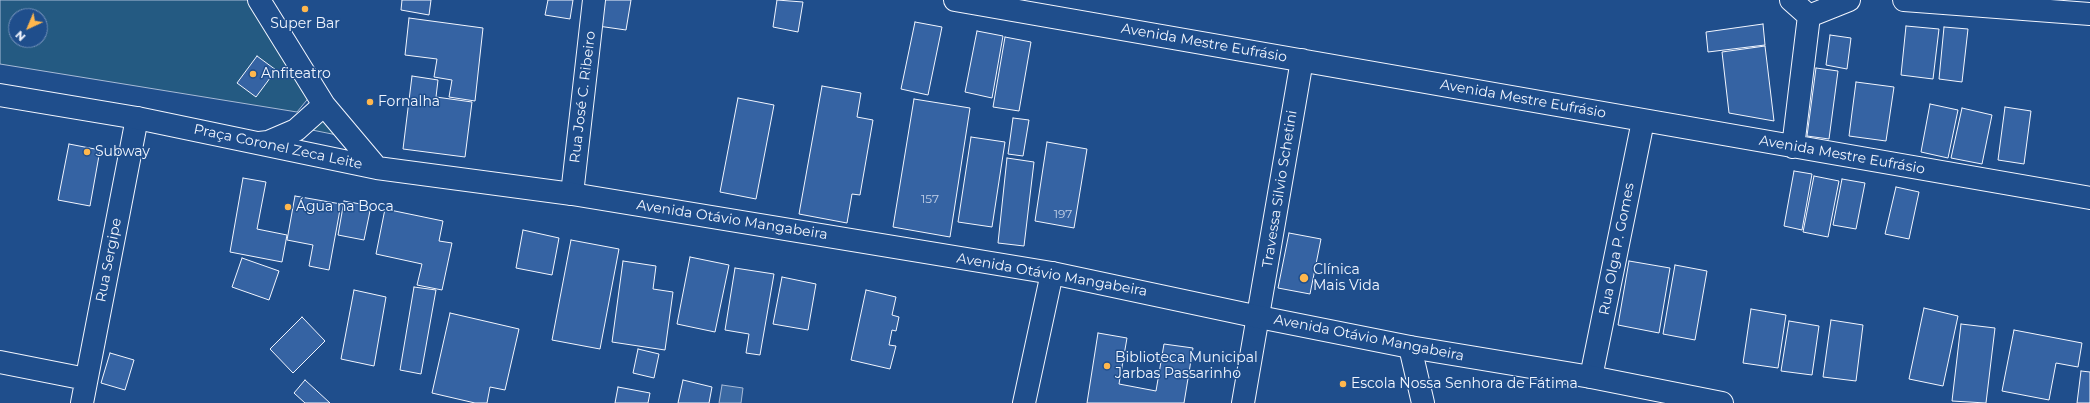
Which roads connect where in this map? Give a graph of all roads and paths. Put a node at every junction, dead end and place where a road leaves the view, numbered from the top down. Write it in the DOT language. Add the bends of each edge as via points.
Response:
graph roads {
  1 [pos="259,0"];
  2 [pos="594,0"];
  3 [pos="955,0"];
  4 [pos="1791,0"];
  5 [pos="1849,0"];
  6 [pos="1904,0"];
  7 [pos="1991,4"];
  8 [pos="2090,14"];
  9 [pos="1809,16"];
  10 [pos="1302,60"];
  11 [pos="0,95"];
  12 [pos="324,105"];
  13 [pos="137,118"];
  14 [pos="1643,121"];
  15 [pos="256,143"];
  16 [pos="1793,147"];
  17 [pos="378,168"];
  18 [pos="572,194"];
  19 [pos="2090,198"];
  20 [pos="1052,273"];
  21 [pos="1259,317"];
  22 [pos="1410,346"];
  23 [pos="0,362"];
  24 [pos="1591,377"];
  25 [pos="86,379"];
  26 [pos="82,403"];
  27 [pos="1024,403"];
  28 [pos="1243,403"];
  29 [pos="1423,403"];
  30 [pos="1722,403"];
  1 -- 12 [label="street, Praça Coronel Zeca Leite"];
  2 -- 18 [label="street, Rua José C. Ribeiro"];
  3 -- 10 [label="street, Avenida Mestre Eufrásio"];
  4 -- 9 [label="street"];
  5 -- 9 [label="street"];
  6 -- 7 [label="street"];
  7 -- 8 [label="street"];
  9 -- 16 [label="street"];
  10 -- 14 [label="street, Avenida Mestre Eufrásio"];
  10 -- 21 [label="street, Travessa Silvio Schetini"];
  11 -- 13 [label="street, Praça Coronel Zeca Leite"];
  12 -- 15 [label="street" via="296,130 268,142"];
  12 -- 17 [label="street, Praça Coronel Zeca Leite"];
  13 -- 15 [label="street, Praça Coronel Zeca Leite"];
  13 -- 25 [label="street, Rua Sergipe"];
  14 -- 16 [label="street, Avenida Mestre Eufrásio"];
  14 -- 24 [label="street, Rua Olga P. Gomes"];
  15 -- 17 [label="street, Praça Coronel Zeca Leite"];
  16 -- 19 [label="street, Avenida Mestre Eufrásio"];
  17 -- 18 [label="street, Avenida Otávio Mangabeira"];
  18 -- 20 [label="street, Avenida Otávio Mangabeira"];
  20 -- 21 [label="street, Avenida Otávio Mangabeira"];
  20 -- 27 [label="street"];
  21 -- 22 [label="street, Avenida Otávio Mangabeira"];
  21 -- 28 [label="street, Travessa Silvio Schetini"];
  22 -- 24 [label="street, Avenida Otávio Mangabeira"];
  22 -- 29 [label="street"];
  23 -- 25 [label="street"];
  24 -- 30 [label="street, Avenida Otávio Mangabeira"];
  25 -- 26 [label="street, Rua Sergipe"];
}
